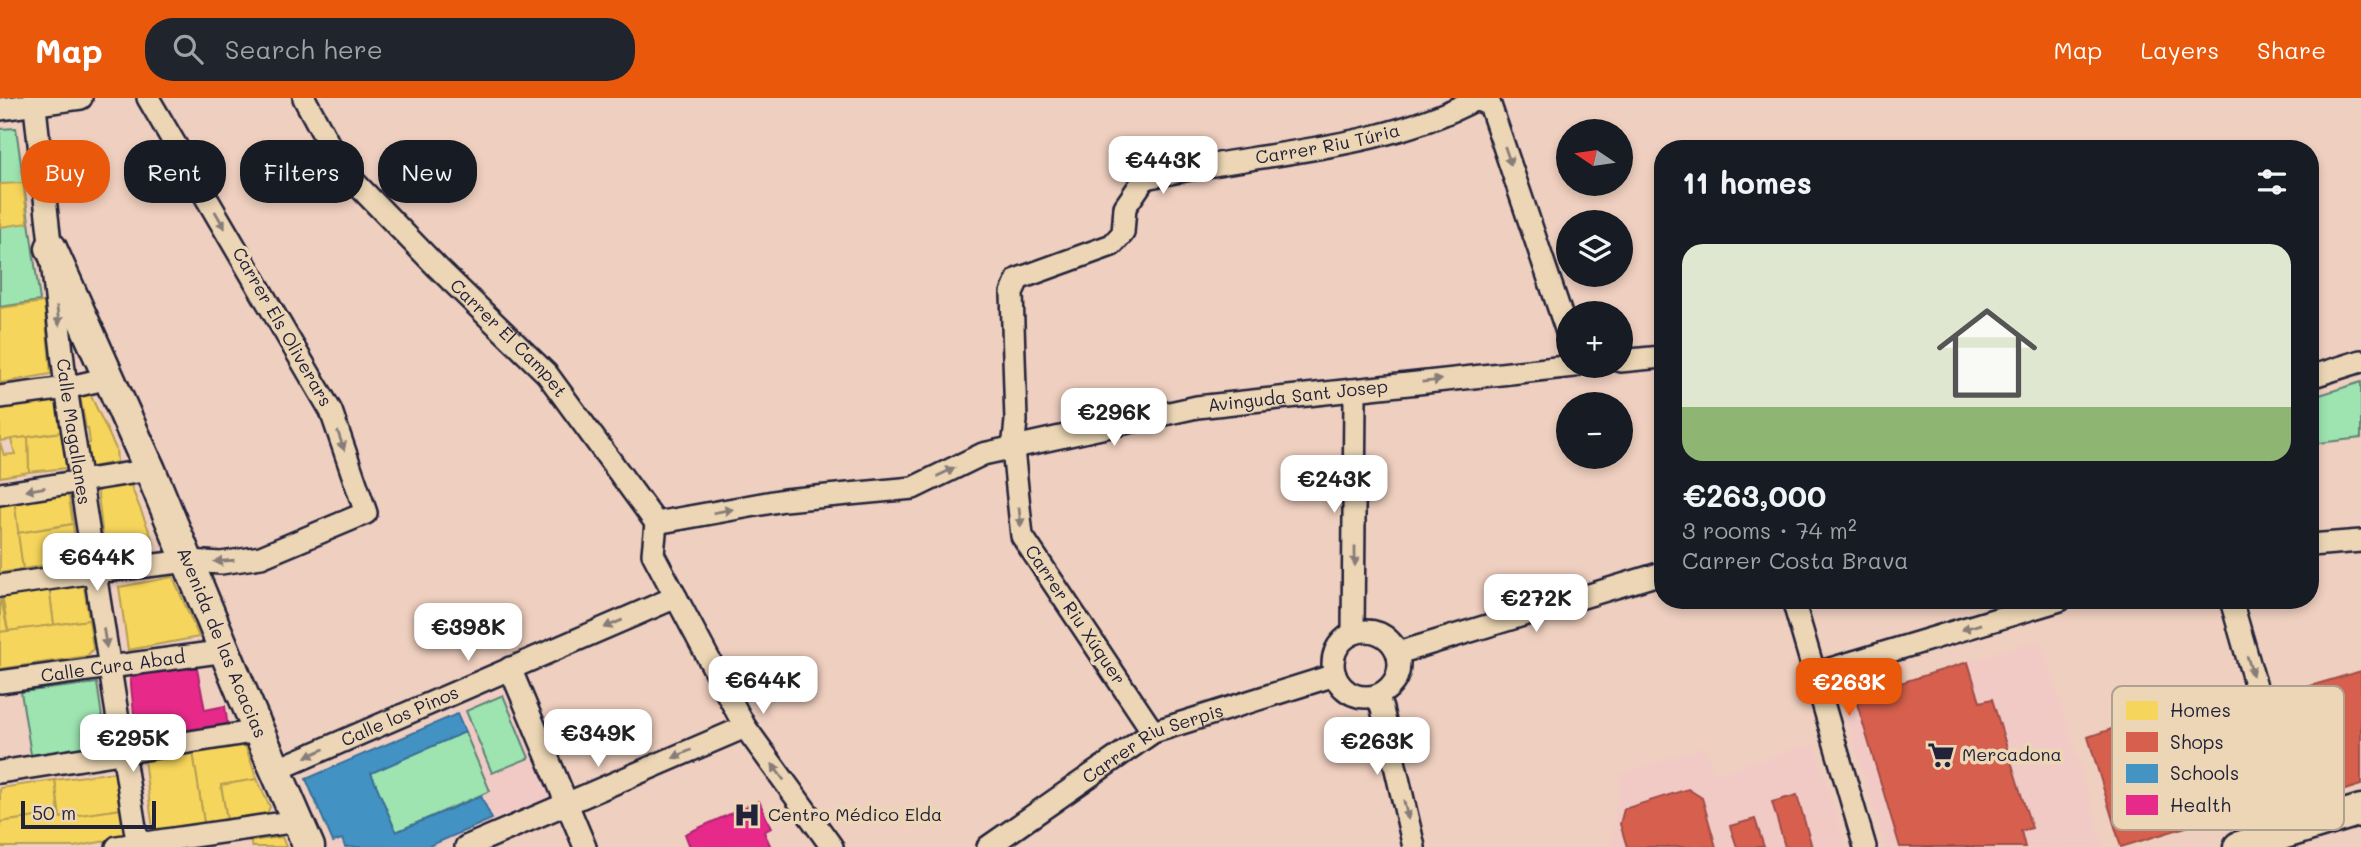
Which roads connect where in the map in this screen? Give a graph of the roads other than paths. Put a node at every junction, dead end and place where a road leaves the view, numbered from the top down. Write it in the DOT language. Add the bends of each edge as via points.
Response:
graph roads {
  1 [pos="81,98"];
  2 [pos="148,98"];
  3 [pos="304,98"];
  4 [pos="1476,99"];
  5 [pos="34,101"];
  6 [pos="0,109"];
  7 [pos="51,248"];
  8 [pos="1556,301"];
  9 [pos="1633,361"];
  10 [pos="2361,361"];
  11 [pos="1654,362"];
  12 [pos="1556,368"];
  13 [pos="2319,374"];
  14 [pos="110,378"];
  15 [pos="66,388"];
  16 [pos="1351,390"];
  17 [pos="0,397"];
  18 [pos="1013,449"];
  19 [pos="150,470"];
  20 [pos="80,481"];
  21 [pos="0,494"];
  22 [pos="656,523"];
  23 [pos="2361,541"];
  24 [pos="2319,544"];
  25 [pos="190,561"];
  26 [pos="95,572"];
  27 [pos="1654,575"];
  28 [pos="0,586"];
  29 [pos="676,597"];
  30 [pos="1796,609"];
  31 [pos="2030,609"];
  32 [pos="2234,609"];
  33 [pos="1353,634"];
  34 [pos="226,651"];
  35 [pos="1398,653"];
  36 [pos="110,668"];
  37 [pos="510,668"];
  38 [pos="1814,674"];
  39 [pos="1335,675"];
  40 [pos="0,682"];
  41 [pos="2257,686"];
  42 [pos="1377,696"];
  43 [pos="745,727"];
  44 [pos="259,731"];
  45 [pos="1153,732"];
  46 [pos="124,754"];
  47 [pos="276,770"];
  48 [pos="0,772"];
  49 [pos="567,805"];
  50 [pos="2361,810"];
  51 [pos="2344,818"];
  52 [pos="2319,830"];
  53 [pos="2361,830"];
  54 [pos="303,834"];
  55 [pos="2302,838"];
  56 [pos="131,846"];
  57 [pos="467,847"];
  58 [pos="585,847"];
  59 [pos="832,847"];
  60 [pos="988,847"];
  61 [pos="1414,847"];
  62 [pos="1865,847"];
  63 [pos="2239,847"];
  1 -- 5 [label="street"];
  2 -- 25 [label="street, Carrer Els Oliverars, one-way" via="331,411 366,513 261,557 221,563"];
  3 -- 22 [label="street, Carrer El Campet" via="342,169 547,374"];
  4 -- 8 [label="street, one-way" via="1490,105"];
  4 -- 18 [label="street, Carrer Riu Túria" via="1448,114 1351,143 1145,178 1125,207 1123,233 1112,245 1018,279 1012,293"];
  5 -- 6 [label="street"];
  5 -- 7 [label="street, Calle Magallanes"];
  7 -- 14 [label="street, Avenida de las Acacias"];
  7 -- 15 [label="street, Calle Magallanes, one-way"];
  9 -- 11 [label="street"];
  10 -- 13 [label="street"];
  16 -- 12 [label="street, Avinguda Sant Josep, one-way"];
  14 -- 15 [label="street"];
  14 -- 19 [label="street, Avenida de las Acacias"];
  15 -- 17 [label="street"];
  15 -- 20 [label="street, Calle Magallanes"];
  16 -- 18 [label="street, Avinguda Sant Josep" via="1197,407"];
  16 -- 33 [label="street, one-way" via="1355,398"];
  22 -- 18 [label="street, Avinguda Sant Josep, one-way" via="784,500 913,488 984,454"];
  18 -- 45 [label="street, Carrer Riu Xúquer, one-way" via="1022,536"];
  19 -- 20 [label="street"];
  19 -- 25 [label="street, Avenida de las Acacias"];
  20 -- 21 [label="street, one-way"];
  20 -- 26 [label="street, Calle Magallanes"];
  22 -- 29 [label="street" via="653,554"];
  23 -- 24 [label="street"];
  25 -- 26 [label="street"];
  25 -- 34 [label="street, Avenida de las Acacias"];
  26 -- 28 [label="street"];
  26 -- 36 [label="street, Calle Magallanes, one-way"];
  27 -- 35 [label="street"];
  29 -- 37 [label="street, Calle los Pinos, one-way"];
  29 -- 43 [label="street"];
  30 -- 38 [label="street"];
  31 -- 38 [label="street, one-way"];
  32 -- 41 [label="street, one-way"];
  33 -- 35 [label="street" via="1364,631 1385,636"];
  33 -- 39 [label="street" via="1334,655"];
  34 -- 36 [label="street, Calle Cura Abad"];
  34 -- 44 [label="street, Avenida de las Acacias"];
  35 -- 42 [label="street" via="1394,684"];
  36 -- 40 [label="street, Calle Cura Abad"];
  36 -- 46 [label="street, Calle Magallanes"];
  37 -- 47 [label="street, Calle los Pinos, one-way"];
  37 -- 49 [label="street"];
  38 -- 62 [label="street"];
  39 -- 42 [label="street" via="1347,692"];
  39 -- 45 [label="street, Carrer Riu Serpis"];
  42 -- 61 [label="street, one-way"];
  43 -- 49 [label="street, one-way"];
  59 -- 43 [label="street, one-way"];
  44 -- 46 [label="street"];
  44 -- 47 [label="street, Avenida de las Acacias"];
  45 -- 60 [label="street, Carrer Riu Serpis"];
  46 -- 48 [label="street"];
  46 -- 56 [label="street, Calle Magallanes"];
  47 -- 54 [label="street, Avenida de las Acacias"];
  49 -- 57 [label="street"];
  49 -- 58 [label="street"];
  50 -- 51 [label="street"];
  52 -- 55 [label="street"];
  53 -- 55 [label="street"];
  54 -- 56 [label="street"];
  55 -- 63 [label="street"];
}
